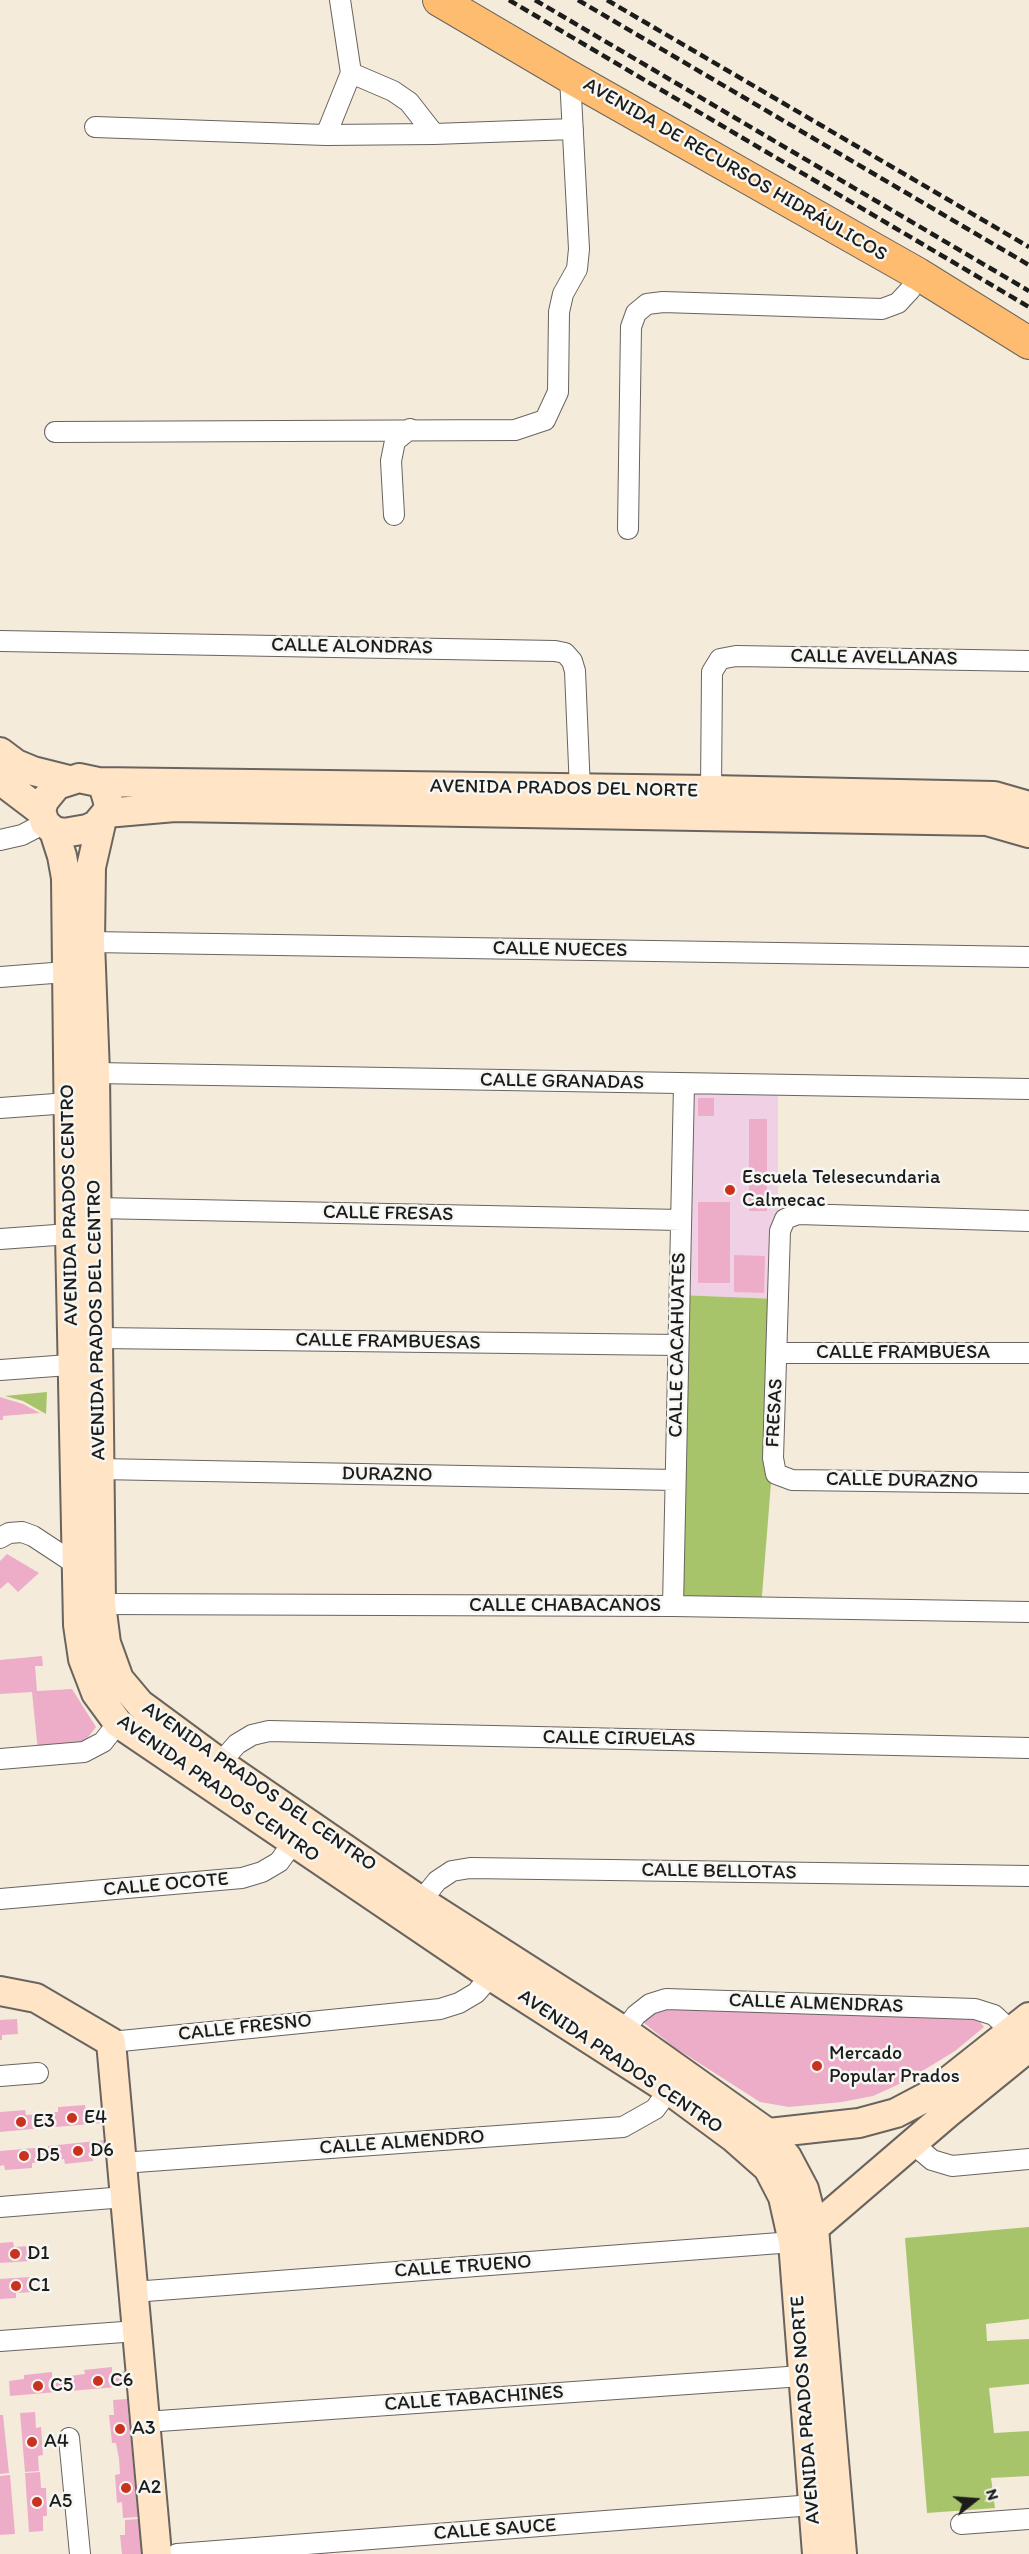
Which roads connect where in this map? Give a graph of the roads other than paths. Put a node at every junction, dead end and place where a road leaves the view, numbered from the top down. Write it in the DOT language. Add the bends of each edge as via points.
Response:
graph roads {
  1 [pos="340,0"];
  2 [pos="439,0"];
  3 [pos="351,73"];
  4 [pos="570,77"];
  5 [pos="95,127"];
  6 [pos="573,129"];
  7 [pos="434,134"];
  8 [pos="326,135"];
  9 [pos="918,274"];
  10 [pos="1029,343"];
  11 [pos="410,429"];
  12 [pos="56,432"];
  13 [pos="394,515"];
  14 [pos="628,529"];
  15 [pos="0,641"];
  16 [pos="1029,661"];
  17 [pos="0,752"];
  18 [pos="0,780"];
  19 [pos="69,780"];
  20 [pos="98,782"];
  21 [pos="580,790"];
  22 [pos="711,790"];
  23 [pos="641,803"];
  24 [pos="1029,806"];
  25 [pos="991,808"];
  26 [pos="104,816"];
  27 [pos="47,822"];
  28 [pos="1029,833"];
  29 [pos="0,840"];
  30 [pos="90,942"];
  31 [pos="1029,957"];
  32 [pos="66,972"];
  33 [pos="0,977"];
  34 [pos="95,1073"];
  35 [pos="684,1084"];
  36 [pos="1029,1089"];
  37 [pos="69,1103"];
  38 [pos="0,1108"];
  39 [pos="96,1208"];
  40 [pos="681,1220"];
  41 [pos="1029,1221"];
  42 [pos="70,1234"];
  43 [pos="0,1239"];
  44 [pos="678,1345"];
  45 [pos="778,1353"];
  46 [pos="1029,1353"];
  47 [pos="90,1356"];
  48 [pos="0,1370"];
  49 [pos="99,1469"];
  50 [pos="776,1474"];
  51 [pos="675,1480"];
  52 [pos="1029,1483"];
  53 [pos="0,1538"];
  54 [pos="77,1565"];
  55 [pos="101,1604"];
  56 [pos="673,1606"];
  57 [pos="1029,1612"];
  58 [pos="118,1723"];
  59 [pos="1029,1748"];
  60 [pos="0,1759"];
  61 [pos="220,1763"];
  62 [pos="301,1833"];
  63 [pos="1029,1876"];
  64 [pos="0,1899"];
  65 [pos="421,1901"];
  66 [pos="491,1976"];
  67 [pos="0,1991"];
  68 [pos="624,2031"];
  69 [pos="1024,2032"];
  70 [pos="111,2042"];
  71 [pos="38,2073"];
  72 [pos="0,2076"];
  73 [pos="669,2090"];
  74 [pos="940,2104"];
  75 [pos="765,2131"];
  76 [pos="734,2138"];
  77 [pos="912,2143"];
  78 [pos="1029,2159"];
  79 [pos="122,2163"];
  80 [pos="125,2197"];
  81 [pos="0,2207"];
  82 [pos="805,2249"];
  83 [pos="133,2292"];
  84 [pos="137,2331"];
  85 [pos="0,2341"];
  86 [pos="802,2376"];
  87 [pos="145,2422"];
  88 [pos="69,2438"];
  89 [pos="813,2505"];
  90 [pos="1029,2519"];
  91 [pos="961,2524"];
  92 [pos="80,2554"];
  93 [pos="157,2554"];
  94 [pos="177,2554"];
  95 [pos="817,2554"];
  96 [pos="842,2554"];
  1 -- 3 [label="street"];
  2 -- 4 [label="main road, AVENIDA DE RECURSOS HIDRÁULICOS"];
  3 -- 7 [label="street" via="409,102"];
  3 -- 8 [label="street"];
  4 -- 6 [label="street"];
  4 -- 9 [label="main road, AVENIDA DE RECURSOS HIDRÁULICOS"];
  5 -- 8 [label="street"];
  6 -- 7 [label="street"];
  6 -- 11 [label="street" via="579,249 577,269 563,294 559,312 558,392 545,420 515,430"];
  7 -- 8 [label="street"];
  9 -- 10 [label="main road, AVENIDA DE RECURSOS HIDRÁULICOS"];
  9 -- 14 [label="street" via="898,303 882,309 663,302 647,304 636,313 631,327"];
  11 -- 12 [label="street"];
  11 -- 13 [label="street" via="395,441 391,461"];
  15 -- 21 [label="street, CALLE ALONDRAS" via="564,653 572,661 574,671"];
  16 -- 22 [label="street, CALLE AVELLANAS" via="736,656 720,659 712,672"];
  17 -- 19 [label="street" via="33,771"];
  18 -- 27 [label="street"];
  19 -- 20 [label="street"];
  19 -- 27 [label="street" via="57,785 44,801"];
  20 -- 21 [label="street, AVENIDA PRADOS DEL NORTE"];
  20 -- 26 [label="street" via="108,796"];
  21 -- 23 [label="street, AVENIDA PRADOS DEL NORTE"];
  22 -- 23 [label="street, AVENIDA PRADOS DEL NORTE"];
  22 -- 25 [label="street, AVENIDA PRADOS DEL NORTE"];
  23 -- 25 [label="street, AVENIDA PRADOS DEL NORTE"];
  23 -- 26 [label="street, AVENIDA PRADOS DEL NORTE" via="175,807"];
  24 -- 25 [label="street, AVENIDA PRADOS DEL NORTE"];
  25 -- 28 [label="street, AVENIDA PRADOS DEL NORTE"];
  26 -- 27 [label="street" via="87,830 75,833"];
  26 -- 30 [label="street, AVENIDA PRADOS DEL CENTRO" via="91,867"];
  27 -- 29 [label="street" via="22,835"];
  27 -- 32 [label="street, AVENIDA PRADOS CENTRO" via="62,856 66,878"];
  30 -- 31 [label="street, CALLE NUECES"];
  30 -- 34 [label="street, AVENIDA PRADOS DEL CENTRO"];
  32 -- 33 [label="street"];
  32 -- 37 [label="street, AVENIDA PRADOS CENTRO"];
  34 -- 35 [label="street, CALLE GRANADAS"];
  34 -- 39 [label="street, AVENIDA PRADOS DEL CENTRO"];
  35 -- 36 [label="street, CALLE GRANADAS"];
  35 -- 40 [label="street, CALLE CACAHUATES"];
  37 -- 38 [label="street"];
  37 -- 42 [label="street, AVENIDA PRADOS CENTRO"];
  39 -- 40 [label="street, CALLE FRESAS"];
  39 -- 47 [label="street, AVENIDA PRADOS DEL CENTRO"];
  40 -- 44 [label="street, CALLE CACAHUATES"];
  41 -- 45 [label="street" via="798,1214 785,1219 780,1231"];
  42 -- 43 [label="street"];
  42 -- 47 [label="street, AVENIDA PRADOS CENTRO"];
  44 -- 47 [label="street, CALLE FRAMBUESAS"];
  44 -- 51 [label="street, CALLE CACAHUATES"];
  45 -- 46 [label="street, CALLE FRAMBUESA"];
  45 -- 50 [label="street, FRESAS" via="773,1458"];
  47 -- 48 [label="street, CALLE FRAMBUESAS"];
  47 -- 49 [label="street, AVENIDA PRADOS DEL CENTRO"];
  47 -- 54 [label="street, AVENIDA PRADOS CENTRO"];
  49 -- 51 [label="street, DURAZNO"];
  49 -- 55 [label="street, AVENIDA PRADOS DEL CENTRO"];
  50 -- 52 [label="street, CALLE DURAZNO" via="792,1480"];
  51 -- 56 [label="street, CALLE CACAHUATES"];
  53 -- 54 [label="street" via="22,1532"];
  54 -- 58 [label="street, AVENIDA PRADOS CENTRO" via="83,1659 96,1693"];
  55 -- 56 [label="street, CALLE CHABACANOS"];
  55 -- 61 [label="street, AVENIDA PRADOS DEL CENTRO" via="106,1643 119,1679 140,1704"];
  56 -- 57 [label="street, CALLE CHABACANOS"];
  58 -- 60 [label="street" via="103,1742 84,1752"];
  58 -- 62 [label="street, AVENIDA PRADOS CENTRO"];
  59 -- 61 [label="street, CALLE CIRUELAS" via="269,1731 237,1744"];
  61 -- 62 [label="street, AVENIDA PRADOS DEL CENTRO"];
  62 -- 64 [label="street, CALLE OCOTE" via="279,1862 242,1878"];
  62 -- 65 [label="street, AVENIDA PRADOS DEL CENTRO"];
  62 -- 66 [label="street, AVENIDA PRADOS CENTRO"];
  63 -- 65 [label="street, CALLE BELLOTAS" via="470,1868 452,1871 437,1881"];
  65 -- 68 [label="street, AVENIDA PRADOS DEL CENTRO"];
  66 -- 70 [label="street, CALLE FRESNO" via="476,1993 440,2009"];
  66 -- 73 [label="street, AVENIDA PRADOS CENTRO"];
  67 -- 70 [label="street" via="36,1998"];
  68 -- 69 [label="street, CALLE ALMENDRAS" via="650,2004 666,1999 975,2008"];
  68 -- 75 [label="street, AVENIDA PRADOS DEL CENTRO"];
  69 -- 74 [label="street"];
  70 -- 79 [label="street"];
  71 -- 72 [label="street"];
  73 -- 76 [label="street, AVENIDA PRADOS CENTRO"];
  73 -- 79 [label="street, CALLE ALMENDRO" via="655,2109 623,2127"];
  74 -- 75 [label="street" via="859,2123"];
  74 -- 77 [label="street"];
  75 -- 76 [label="street"];
  75 -- 82 [label="street, AVENIDA PRADOS DEL CENTRO" via="787,2157 804,2189"];
  76 -- 82 [label="street, AVENIDA PRADOS CENTRO" via="768,2168"];
  77 -- 78 [label="street" via="932,2160 952,2166"];
  77 -- 82 [label="street"];
  79 -- 80 [label="street"];
  80 -- 81 [label="street"];
  80 -- 83 [label="street"];
  82 -- 83 [label="street, CALLE TRUENO"];
  82 -- 86 [label="street, AVENIDA PRADOS NORTE"];
  82 -- 96 [label="street"];
  83 -- 84 [label="street"];
  84 -- 85 [label="street"];
  84 -- 87 [label="street"];
  86 -- 87 [label="street, CALLE TABACHINES"];
  86 -- 89 [label="street, AVENIDA PRADOS NORTE"];
  87 -- 93 [label="street"];
  88 -- 92 [label="street"];
  89 -- 94 [label="street, CALLE SAUCE"];
  89 -- 95 [label="street, AVENIDA PRADOS NORTE"];
  90 -- 91 [label="street"];
}
